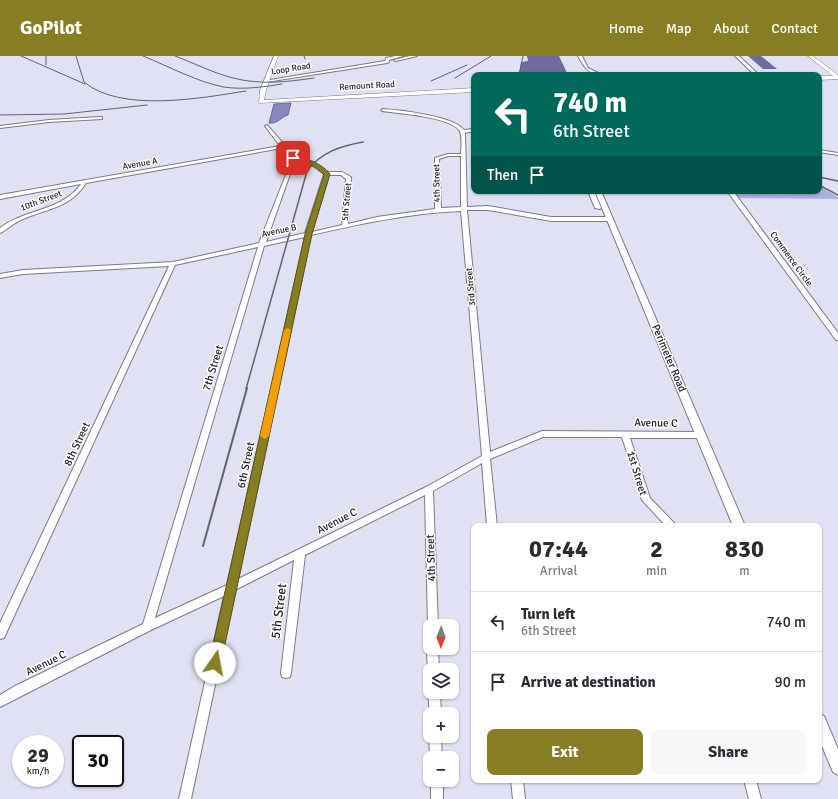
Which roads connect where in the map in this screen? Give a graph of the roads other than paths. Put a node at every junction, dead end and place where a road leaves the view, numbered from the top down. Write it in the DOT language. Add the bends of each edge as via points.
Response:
graph roads {
  1 [pos="276,56"];
  2 [pos="401,56"];
  3 [pos="415,56"];
  4 [pos="580,56"];
  5 [pos="737,56"];
  6 [pos="810,56"];
  7 [pos="386,59"];
  8 [pos="593,72"];
  9 [pos="755,72"];
  10 [pos="838,77"];
  11 [pos="822,78"];
  12 [pos="266,81"];
  13 [pos="471,90"];
  14 [pos="263,93"];
  15 [pos="281,100"];
  16 [pos="383,110"];
  17 [pos="100,118"];
  18 [pos="267,126"];
  19 [pos="0,127"];
  20 [pos="471,130"];
  21 [pos="462,132"];
  22 [pos="283,147"];
  23 [pos="822,151"];
  24 [pos="838,154"];
  25 [pos="463,155"];
  26 [pos="293,158"];
  27 [pos="327,174"];
  28 [pos="84,183"];
  29 [pos="592,194"];
  30 [pos="599,194"];
  31 [pos="732,194"];
  32 [pos="0,197"];
  33 [pos="464,209"];
  34 [pos="438,210"];
  35 [pos="607,219"];
  36 [pos="345,226"];
  37 [pos="0,231"];
  38 [pos="308,234"];
  39 [pos="262,244"];
  40 [pos="173,264"];
  41 [pos="0,276"];
  42 [pos="838,338"];
  43 [pos="625,434"];
  44 [pos="701,435"];
  45 [pos="486,457"];
  46 [pos="429,489"];
  47 [pos="492,523"];
  48 [pos="669,523"];
  49 [pos="738,523"];
  50 [pos="300,553"];
  51 [pos="232,587"];
  52 [pos="432,619"];
  53 [pos="147,627"];
  54 [pos="0,634"];
  55 [pos="286,673"];
  56 [pos="0,701"];
  57 [pos="822,728"];
  58 [pos="838,767"];
  59 [pos="517,783"];
  60 [pos="751,783"];
  61 [pos="437,787"];
  62 [pos="185,799"];
  63 [pos="437,799"];
  64 [pos="519,799"];
  65 [pos="756,799"];
  1 -- 12 [label="main road"];
  2 -- 7 [label="street, Loop Road"];
  3 -- 7 [label="street"];
  4 -- 8 [label="street" via="586,69"];
  5 -- 9 [label="street"];
  6 -- 10 [label="main road"];
  7 -- 12 [label="street, Loop Road"];
  10 -- 11 [label="main road"];
  12 -- 14 [label="main road"];
  13 -- 15 [label="main road, Remount Road"];
  14 -- 15 [label="main road" via="266,97"];
  14 -- 15 [label="main road, Remount Road" via="259,102"];
  16 -- 21 [label="street" via="396,110 446,122 461,129"];
  17 -- 19 [label="street" via="42,121"];
  18 -- 22 [label="street"];
  20 -- 21 [label="street"];
  21 -- 25 [label="street, 3rd Street"];
  22 -- 26 [label="street"];
  22 -- 28 [label="street, Avenue A"];
  23 -- 24 [label="street"];
  25 -- 33 [label="street, 3rd Street"];
  25 -- 34 [label="street, 4th Street" via="437,158"];
  26 -- 27 [label="street" via="313,163"];
  26 -- 39 [label="street, 7th Street"];
  27 -- 36 [label="street, 5th Street" via="342,173 350,178"];
  27 -- 38 [label="street, 6th Street"];
  28 -- 32 [label="street, Avenue A"];
  28 -- 37 [label="street, 10th Street" via="70,199 20,219"];
  29 -- 35 [label="street"];
  30 -- 35 [label="street"];
  31 -- 42 [label="street, Commerce Circle"];
  33 -- 34 [label="street, Avenue B"];
  33 -- 35 [label="street, Avenue B" via="488,208 551,219"];
  33 -- 45 [label="street, 3rd Street"];
  34 -- 36 [label="street, Avenue B"];
  35 -- 44 [label="street, Perimeter Road" via="614,239 625,254"];
  36 -- 38 [label="street, Avenue B"];
  38 -- 39 [label="street, Avenue B"];
  38 -- 51 [label="street, 6th Street"];
  39 -- 40 [label="street, Avenue B"];
  39 -- 53 [label="street, 7th Street"];
  40 -- 41 [label="street, Avenue B" via="24,272"];
  40 -- 54 [label="street, 8th Street"];
  43 -- 44 [label="street, Avenue C"];
  43 -- 45 [label="street, Avenue C" via="542,434"];
  43 -- 48 [label="street, 1st Street" via="646,500"];
  44 -- 49 [label="street, Perimeter Road"];
  45 -- 46 [label="street, Avenue C"];
  45 -- 47 [label="street, 3rd Street"];
  46 -- 50 [label="street, Avenue C"];
  46 -- 52 [label="street, 4th Street"];
  50 -- 51 [label="street, Avenue C"];
  50 -- 55 [label="street, 5th Street"];
  51 -- 53 [label="street, Avenue C"];
  51 -- 62 [label="street, 6th Street"];
  53 -- 56 [label="street, Avenue C"];
  57 -- 58 [label="street"];
  59 -- 64 [label="street"];
  60 -- 65 [label="street"];
  61 -- 63 [label="street"];
}
